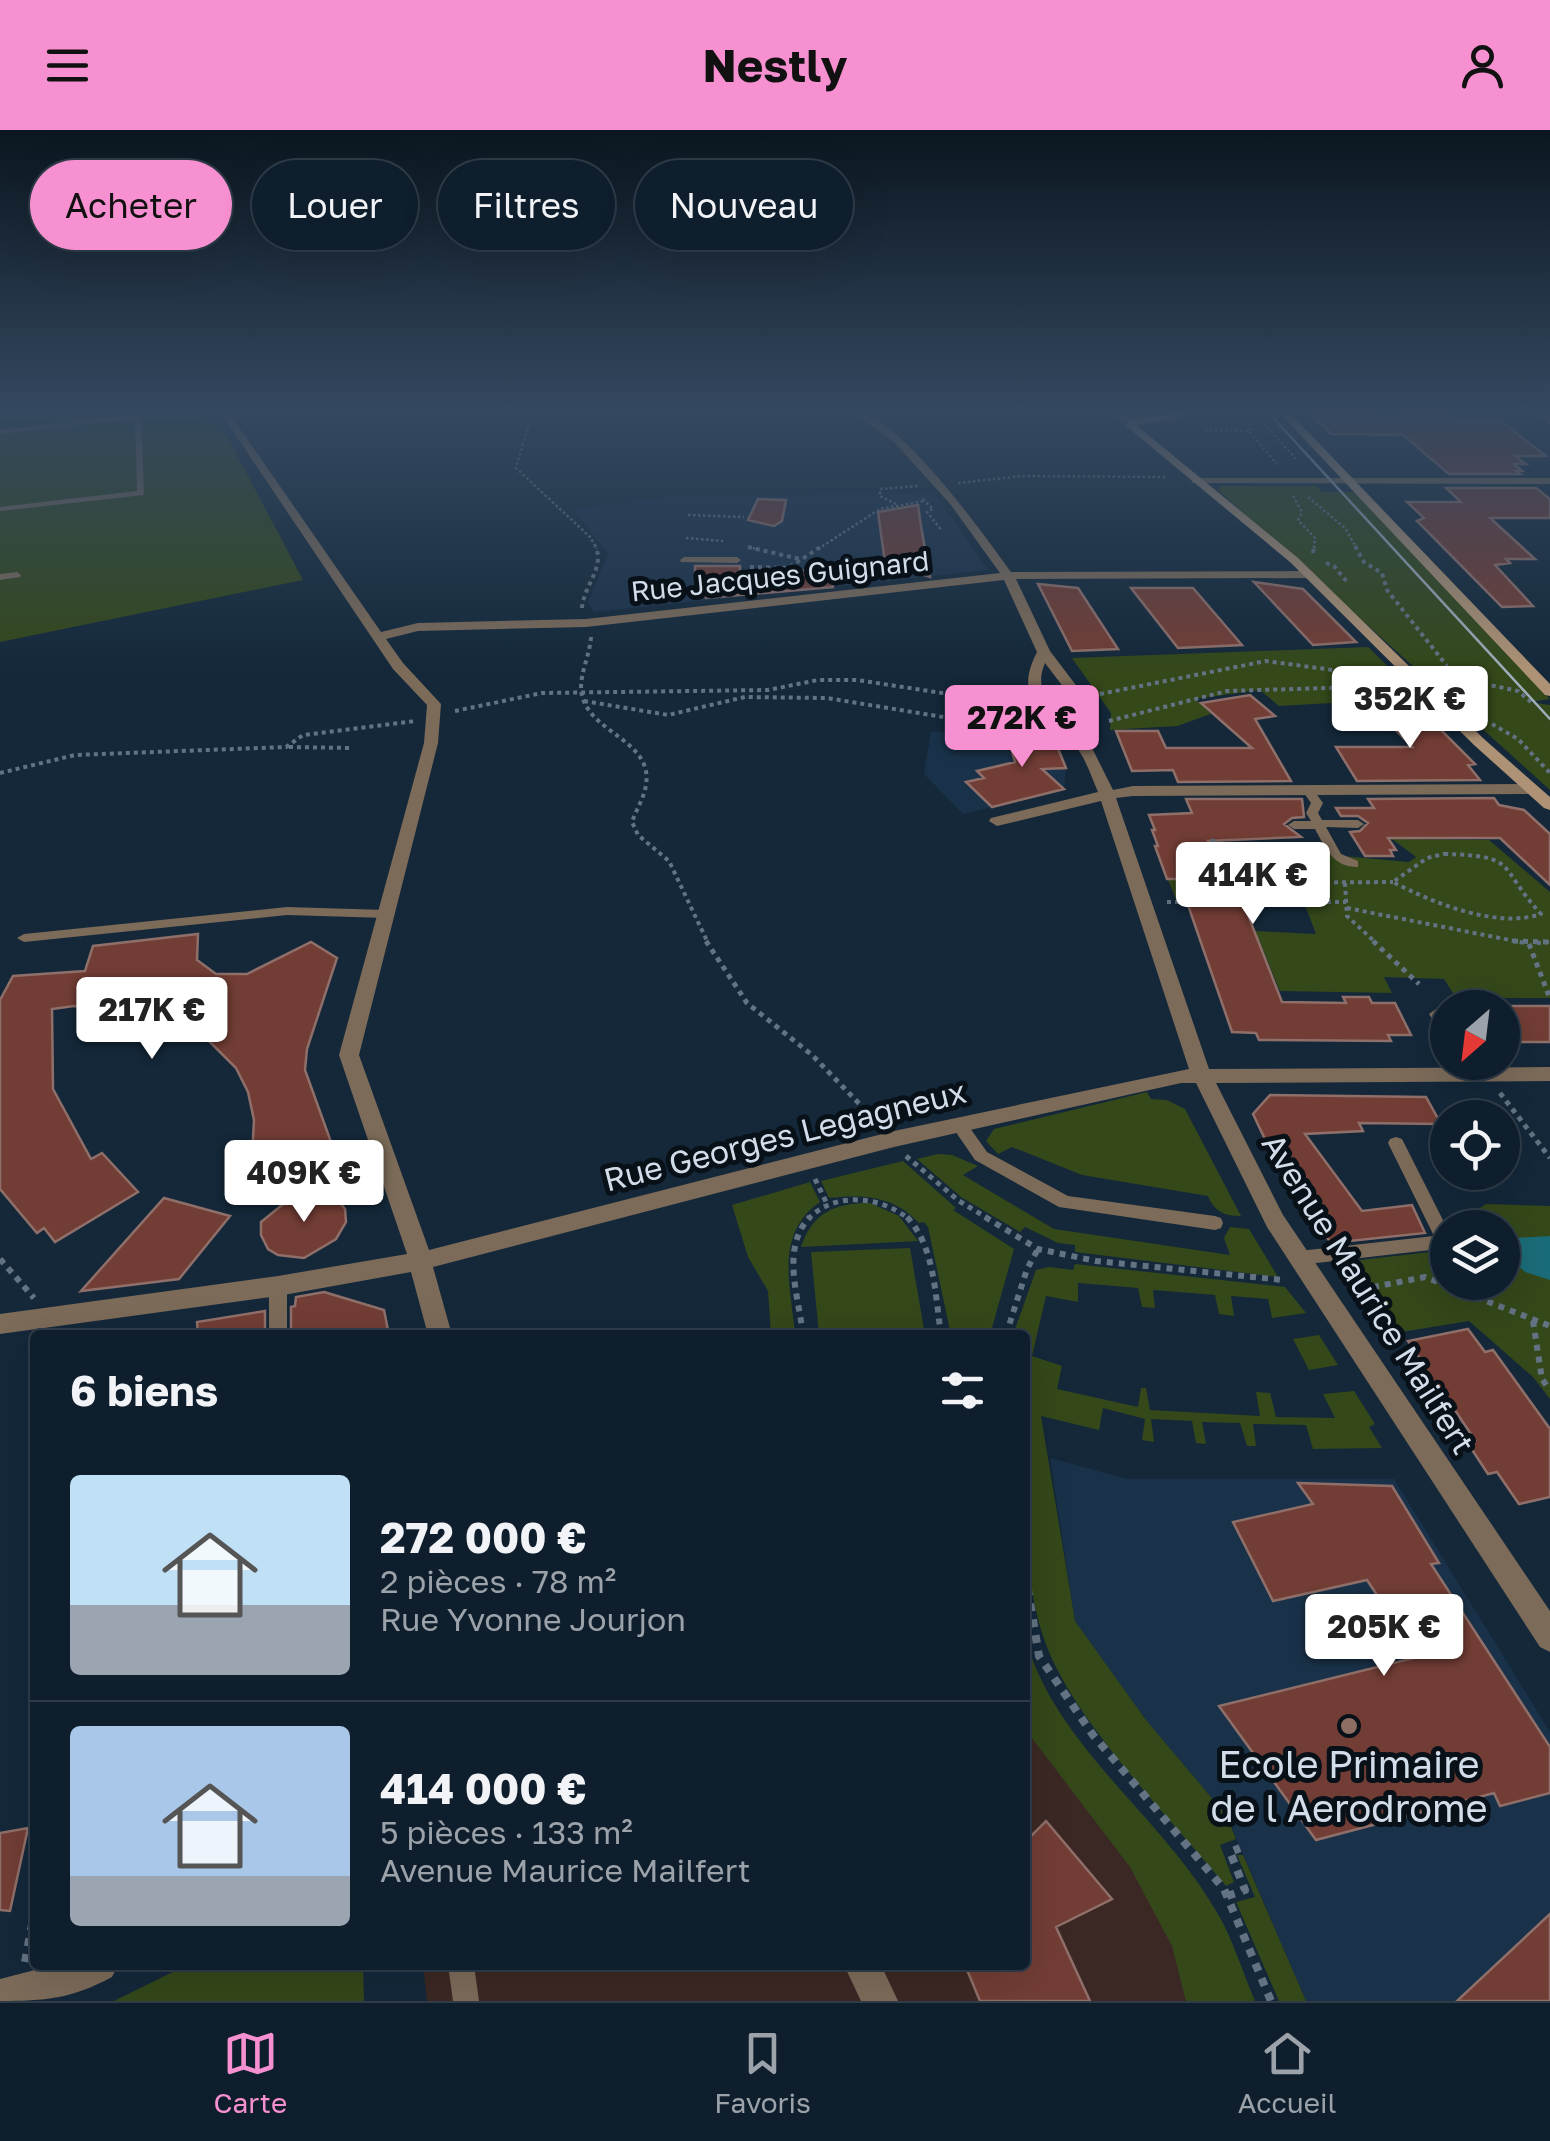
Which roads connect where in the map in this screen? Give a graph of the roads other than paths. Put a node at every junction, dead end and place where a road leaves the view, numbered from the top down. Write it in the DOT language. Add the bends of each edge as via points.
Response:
graph roads {
  1 [pos="112,496"];
  2 [pos="282,496"];
  3 [pos="948,496"];
  4 [pos="1214,496"];
  5 [pos="1366,496"];
  6 [pos="0,509"];
  7 [pos="684,560"];
  8 [pos="741,564"];
  9 [pos="1308,574"];
  10 [pos="16,575"];
  11 [pos="1008,576"];
  12 [pos="0,577"];
  13 [pos="378,637"];
  14 [pos="1044,652"];
  15 [pos="1441,684"];
  16 [pos="1422,686"];
  17 [pos="1550,692"];
  18 [pos="1083,744"];
  19 [pos="1308,790"];
  20 [pos="1107,794"];
  21 [pos="1543,794"];
  22 [pos="996,821"];
  23 [pos="1294,824"];
  24 [pos="1318,824"];
  25 [pos="1358,824"];
  26 [pos="1354,864"];
  27 [pos="386,914"];
  28 [pos="24,938"];
  29 [pos="1430,1069"];
  30 [pos="1520,1072"];
  31 [pos="1201,1074"];
  32 [pos="1550,1074"];
  33 [pos="958,1125"];
  34 [pos="1396,1144"];
  35 [pos="1214,1224"];
  36 [pos="1299,1258"];
  37 [pos="421,1261"];
  38 [pos="278,1286"];
  39 [pos="0,1324"];
  40 [pos="278,1330"];
  41 [pos="439,1330"];
  42 [pos="1550,1637"];
  43 [pos="90,1970"];
  44 [pos="463,1970"];
  45 [pos="864,1970"];
  46 [pos="9,1996"];
  47 [pos="466,2001"];
  48 [pos="880,2001"];
  1 -- 6 [label="lane"];
  2 -- 13 [label="street"];
  3 -- 11 [label="street"];
  4 -- 9 [label="main road"];
  5 -- 17 [label="main road"];
  7 -- 8 [label="lane"];
  9 -- 11 [label="street, Rue Jacques Guignard"];
  9 -- 16 [label="main road"];
  10 -- 12 [label="lane"];
  11 -- 13 [label="street, Rue Jacques Guignard" via="586,622 418,627"];
  11 -- 14 [label="street"];
  13 -- 27 [label="street" via="434,704 431,743"];
  14 -- 18 [label="street" via="1090,713"];
  14 -- 18 [label="street, Avenue Maurice Mailfert" via="1032,677 1036,696"];
  15 -- 16 [label="street"];
  16 -- 21 [label="main road"];
  18 -- 20 [label="street, Avenue Maurice Mailfert"];
  19 -- 20 [label="street"];
  19 -- 21 [label="street"];
  19 -- 24 [label="lane" via="1317,802 1312,814"];
  20 -- 22 [label="street"];
  20 -- 31 [label="street, Avenue Maurice Mailfert"];
  23 -- 24 [label="lane"];
  24 -- 25 [label="lane"];
  24 -- 26 [label="lane" via="1330,858"];
  27 -- 28 [label="lane" via="287,911"];
  27 -- 37 [label="street" via="349,1055"];
  29 -- 31 [label="street, Rue Georges Legagneux"];
  30 -- 32 [label="street, Rue Georges Legagneux"];
  31 -- 33 [label="street, Rue Georges Legagneux"];
  31 -- 36 [label="street, Avenue Maurice Mailfert"];
  33 -- 35 [label="lane" via="981,1156 1065,1202"];
  33 -- 37 [label="street, Rue Georges Legagneux"];
  34 -- 36 [label="lane" via="1444,1242"];
  36 -- 42 [label="street, Avenue Maurice Mailfert"];
  37 -- 38 [label="street, Rue Georges Legagneux"];
  37 -- 41 [label="street"];
  38 -- 39 [label="street, Rue Georges Legagneux"];
  38 -- 40 [label="lane"];
  43 -- 46 [label="street"];
  44 -- 47 [label="lane"];
  45 -- 48 [label="street"];
}
